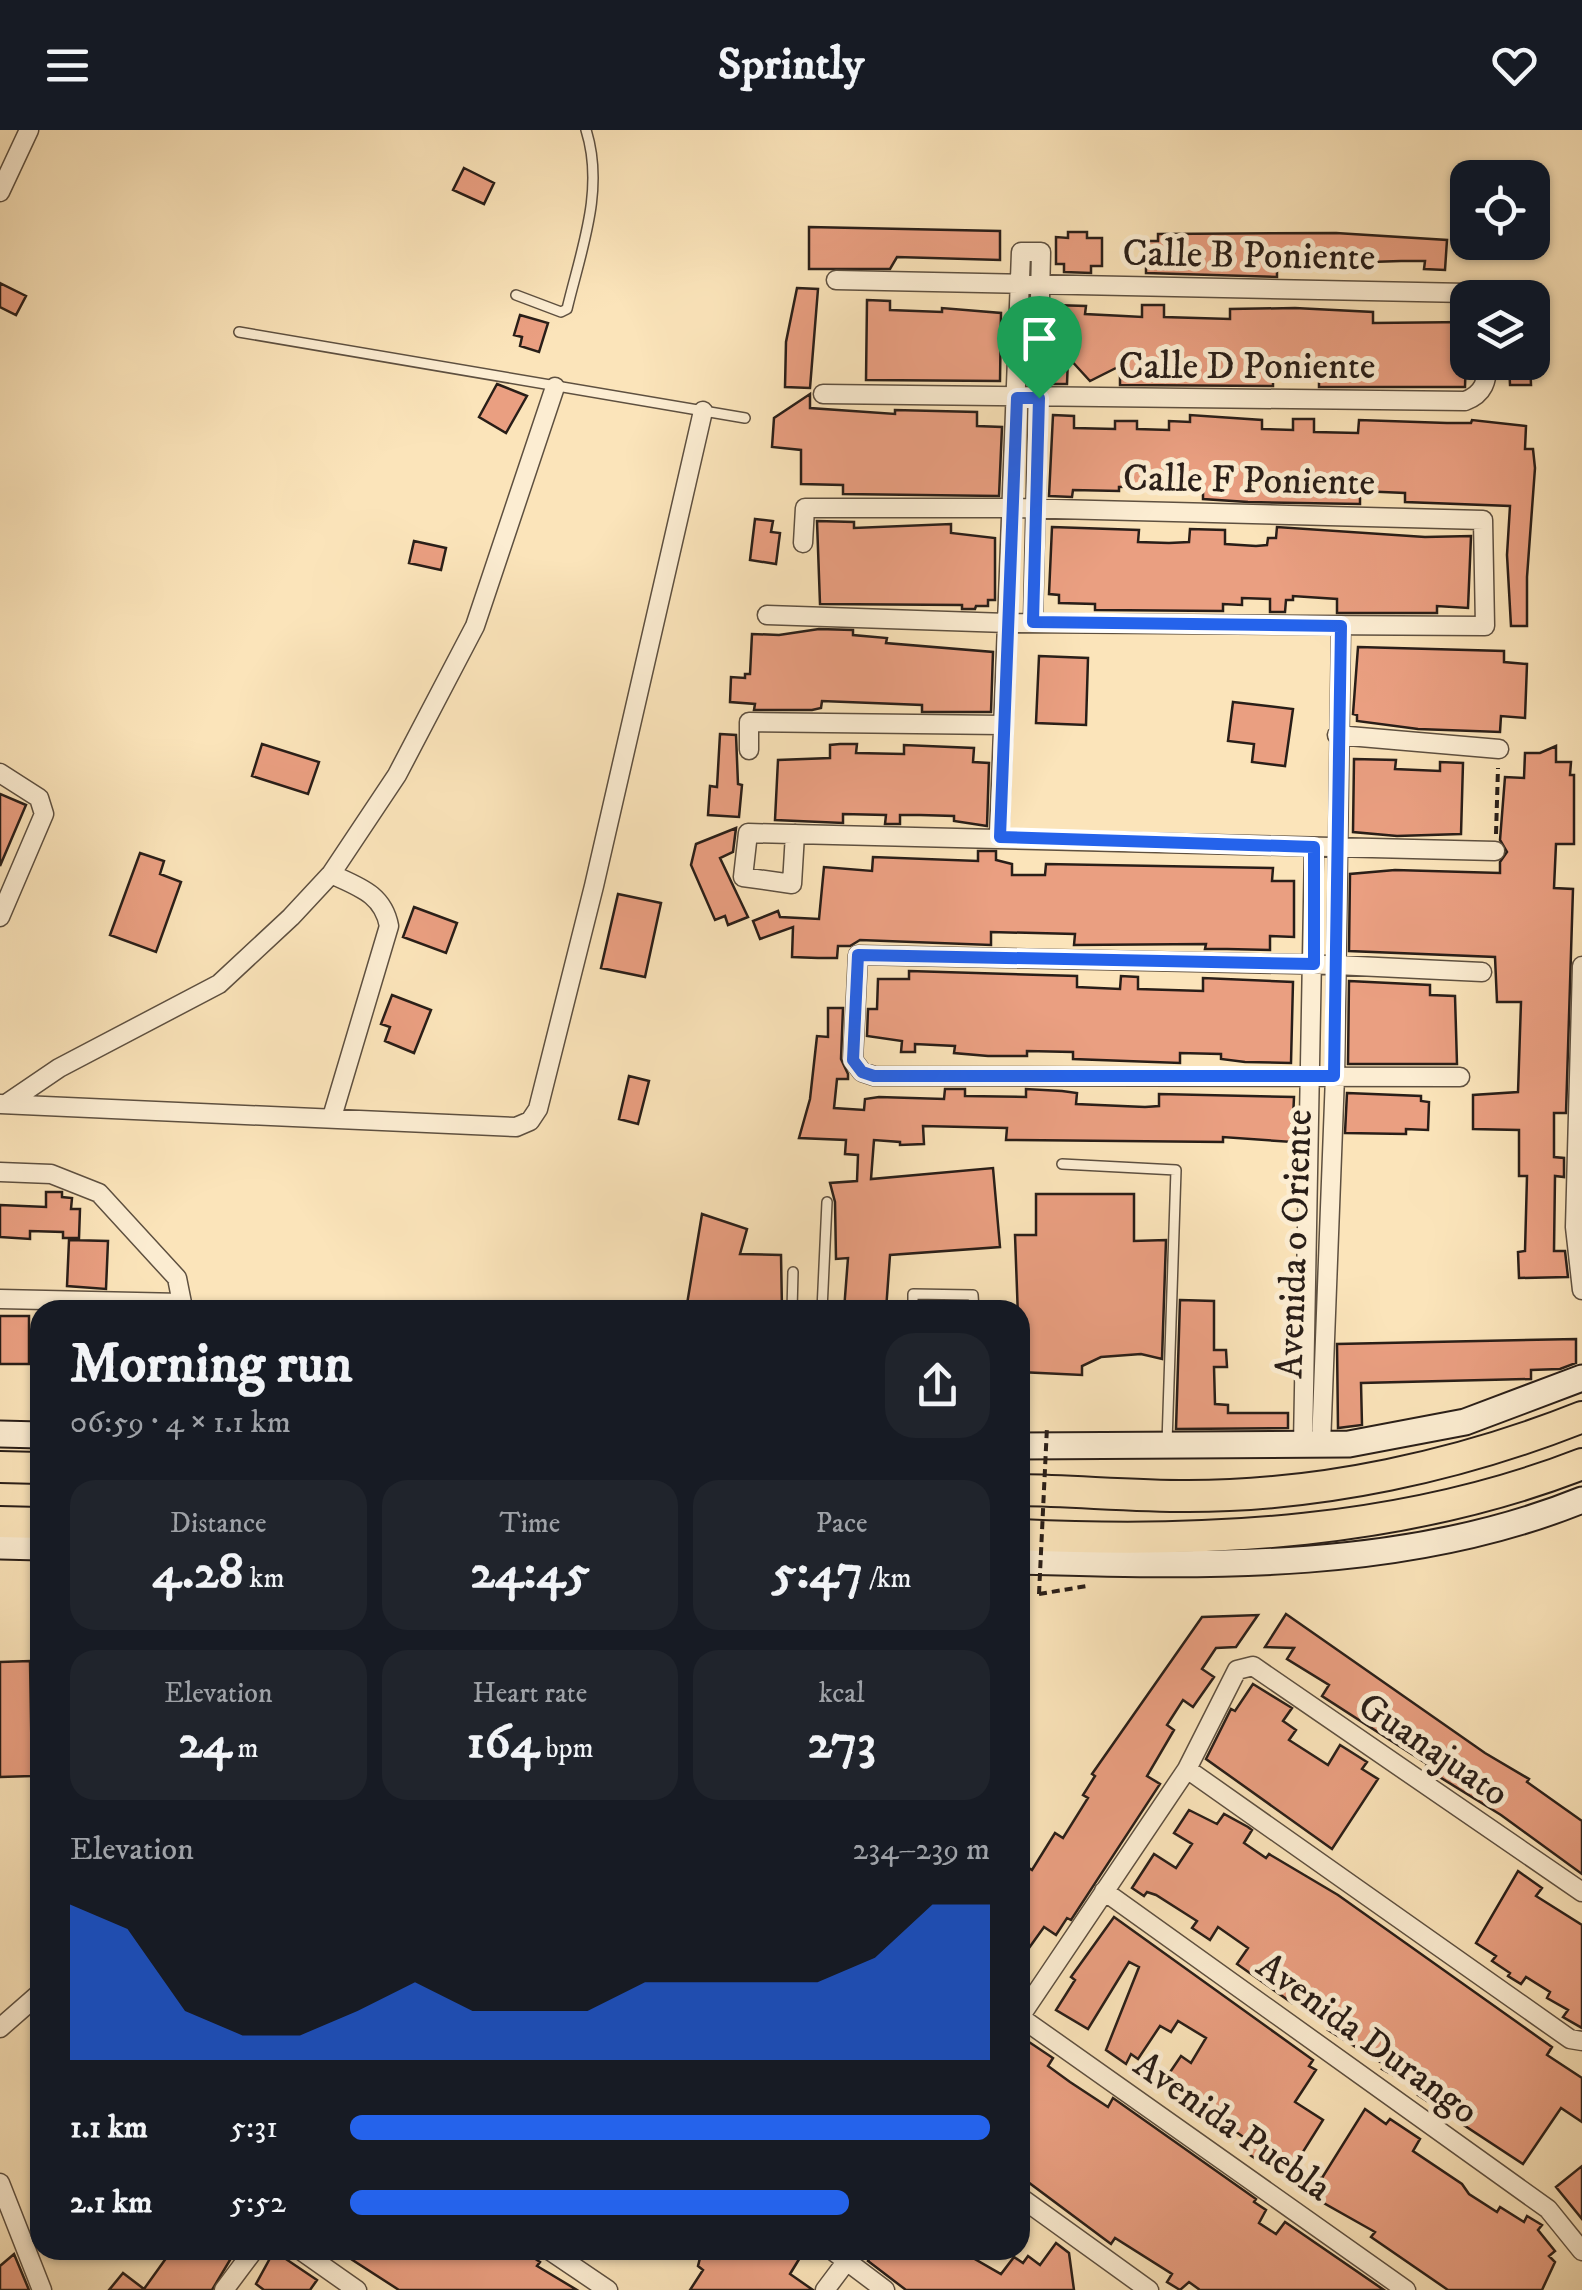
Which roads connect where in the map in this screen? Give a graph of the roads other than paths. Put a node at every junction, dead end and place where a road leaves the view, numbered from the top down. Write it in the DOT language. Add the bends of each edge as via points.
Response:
graph roads {
  1 [pos="586,130"];
  2 [pos="25,138"];
  3 [pos="0,146"];
  4 [pos="0,192"];
  5 [pos="836,280"];
  6 [pos="1020,284"];
  7 [pos="1041,284"];
  8 [pos="1450,293"];
  9 [pos="516,295"];
  10 [pos="240,332"];
  11 [pos="1487,380"];
  12 [pos="556,387"];
  13 [pos="823,394"];
  14 [pos="1017,398"];
  15 [pos="1039,398"];
  16 [pos="702,411"];
  17 [pos="745,418"];
  18 [pos="1013,508"];
  19 [pos="1036,508"];
  20 [pos="803,543"];
  21 [pos="767,615"];
  22 [pos="1033,622"];
  23 [pos="1007,623"];
  24 [pos="1341,626"];
  25 [pos="1004,725"];
  26 [pos="1337,735"];
  27 [pos="1498,748"];
  28 [pos="749,750"];
  29 [pos="0,772"];
  30 [pos="795,834"];
  31 [pos="1000,837"];
  32 [pos="1314,847"];
  33 [pos="1335,847"];
  34 [pos="1496,851"];
  35 [pos="331,874"];
  36 [pos="0,917"];
  37 [pos="1314,964"];
  38 [pos="1336,965"];
  39 [pos="1582,966"];
  40 [pos="1482,972"];
  41 [pos="1582,1027"];
  42 [pos="1312,1076"];
  43 [pos="1334,1076"];
  44 [pos="1460,1076"];
  45 [pos="3,1104"];
  46 [pos="332,1116"];
  47 [pos="1062,1164"];
  48 [pos="0,1172"];
  49 [pos="827,1202"];
  50 [pos="793,1272"];
  51 [pos="1582,1290"];
  52 [pos="0,1300"];
  53 [pos="30,1300"];
  54 [pos="181,1300"];
  55 [pos="792,1300"];
  56 [pos="822,1300"];
  57 [pos="913,1300"];
  58 [pos="973,1300"];
  59 [pos="1582,1378"];
  60 [pos="1582,1417"];
  61 [pos="0,1434"];
  62 [pos="30,1435"];
  63 [pos="1312,1445"];
  64 [pos="1030,1446"];
  65 [pos="1167,1446"];
  66 [pos="1582,1464"];
  67 [pos="0,1468"];
  68 [pos="30,1468"];
  69 [pos="1030,1490"];
  70 [pos="1582,1500"];
  71 [pos="0,1522"];
  72 [pos="30,1523"];
  73 [pos="1030,1535"];
  74 [pos="0,1546"];
  75 [pos="30,1547"];
  76 [pos="1030,1561"];
  77 [pos="1187,1769"];
  78 [pos="1104,1890"];
  79 [pos="1582,1892"];
  80 [pos="30,2001"];
  81 [pos="1030,2002"];
  82 [pos="1030,2024"];
  83 [pos="0,2028"];
  84 [pos="1580,2041"];
  85 [pos="0,2183"];
  86 [pos="1030,2204"];
  87 [pos="1582,2252"];
  88 [pos="30,2259"];
  89 [pos="30,2260"];
  90 [pos="246,2260"];
  91 [pos="314,2260"];
  92 [pos="564,2260"];
  93 [pos="841,2260"];
  94 [pos="851,2260"];
  95 [pos="42,2290"];
  96 [pos="224,2290"];
  97 [pos="358,2290"];
  98 [pos="608,2290"];
  99 [pos="825,2290"];
  100 [pos="886,2290"];
  101 [pos="1149,2290"];
  102 [pos="1406,2290"];
  1 -- 9 [label="lane" via="594,194 567,308 561,312"];
  2 -- 3 [label="street"];
  2 -- 4 [label="street"];
  5 -- 6 [label="street, Calle B Poniente"];
  6 -- 7 [label="street, Calle B Poniente"];
  6 -- 7 [label="street" via="1021,252 1041,252"];
  6 -- 14 [label="street"];
  7 -- 8 [label="street, Calle B Poniente"];
  7 -- 15 [label="street"];
  10 -- 12 [label="lane"];
  11 -- 15 [label="street, Calle D Poniente" via="1465,401"];
  12 -- 16 [label="lane"];
  12 -- 35 [label="street" via="475,626 397,775"];
  13 -- 14 [label="street, Calle D Poniente"];
  14 -- 15 [label="street, Calle D Poniente"];
  14 -- 18 [label="street"];
  15 -- 19 [label="street"];
  16 -- 17 [label="lane"];
  16 -- 46 [label="street" via="538,1109 516,1127"];
  18 -- 19 [label="street, Calle F Poniente"];
  18 -- 20 [label="street, Calle F Poniente" via="805,508"];
  18 -- 23 [label="street"];
  19 -- 22 [label="street"];
  19 -- 24 [label="street, Calle F Poniente" via="1483,520 1485,626"];
  21 -- 23 [label="street"];
  22 -- 23 [label="street"];
  22 -- 24 [label="street"];
  23 -- 25 [label="street"];
  24 -- 26 [label="street, Avenida o Oriente"];
  25 -- 28 [label="street" via="750,722"];
  25 -- 31 [label="street"];
  26 -- 27 [label="street"];
  26 -- 33 [label="street, Avenida o Oriente"];
  29 -- 36 [label="street" via="39,798 44,814"];
  30 -- 31 [label="street"];
  31 -- 32 [label="street"];
  32 -- 33 [label="street"];
  32 -- 37 [label="street, Avenida o Oriente"];
  33 -- 34 [label="street"];
  33 -- 38 [label="street, Avenida o Oriente"];
  35 -- 45 [label="street" via="219,984"];
  35 -- 46 [label="street" via="385,906 389,926"];
  37 -- 38 [label="street"];
  37 -- 42 [label="street, Avenida o Oriente"];
  37 -- 42 [label="street" via="858,955 853,1060 874,1076"];
  38 -- 40 [label="street"];
  38 -- 43 [label="street, Avenida o Oriente"];
  39 -- 41 [label="street"];
  41 -- 51 [label="street" via="1575,1227"];
  42 -- 43 [label="street"];
  42 -- 63 [label="street, Avenida o Oriente" via="1303,1348"];
  43 -- 44 [label="street"];
  43 -- 63 [label="street, Avenida o Oriente"];
  45 -- 46 [label="street"];
  47 -- 65 [label="lane" via="1176,1170"];
  48 -- 54 [label="street" via="52,1174 99,1193 177,1278"];
  49 -- 56 [label="lane"];
  50 -- 55 [label="lane"];
  52 -- 53 [label="street"];
  57 -- 58 [label="lane" via="913,1294"];
  59 -- 63 [label="street" via="1465,1422"];
  60 -- 69 [label="main road" via="1430,1467 1296,1488 1190,1496"];
  61 -- 62 [label="street"];
  63 -- 65 [label="street"];
  64 -- 65 [label="street"];
  66 -- 73 [label="main road" via="1430,1510 1309,1529"];
  67 -- 68 [label="main road"];
  70 -- 76 [label="street" via="1437,1542 1299,1561"];
  71 -- 72 [label="main road"];
  74 -- 75 [label="street"];
  77 -- 78 [label="street"];
  77 -- 79 [label="street, Guanajuato" via="1237,1670 1252,1666"];
  77 -- 84 [label="street"];
  78 -- 81 [label="street"];
  78 -- 87 [label="street, Avenida Durango" via="1548,2210"];
  80 -- 83 [label="street"];
  82 -- 102 [label="street, Avenida Puebla"];
  85 -- 88 [label="street"];
  86 -- 101 [label="street"];
  89 -- 95 [label="street"];
  90 -- 96 [label="street"];
  91 -- 97 [label="street"];
  92 -- 98 [label="street"];
  93 -- 99 [label="street"];
  94 -- 100 [label="street"];
}
